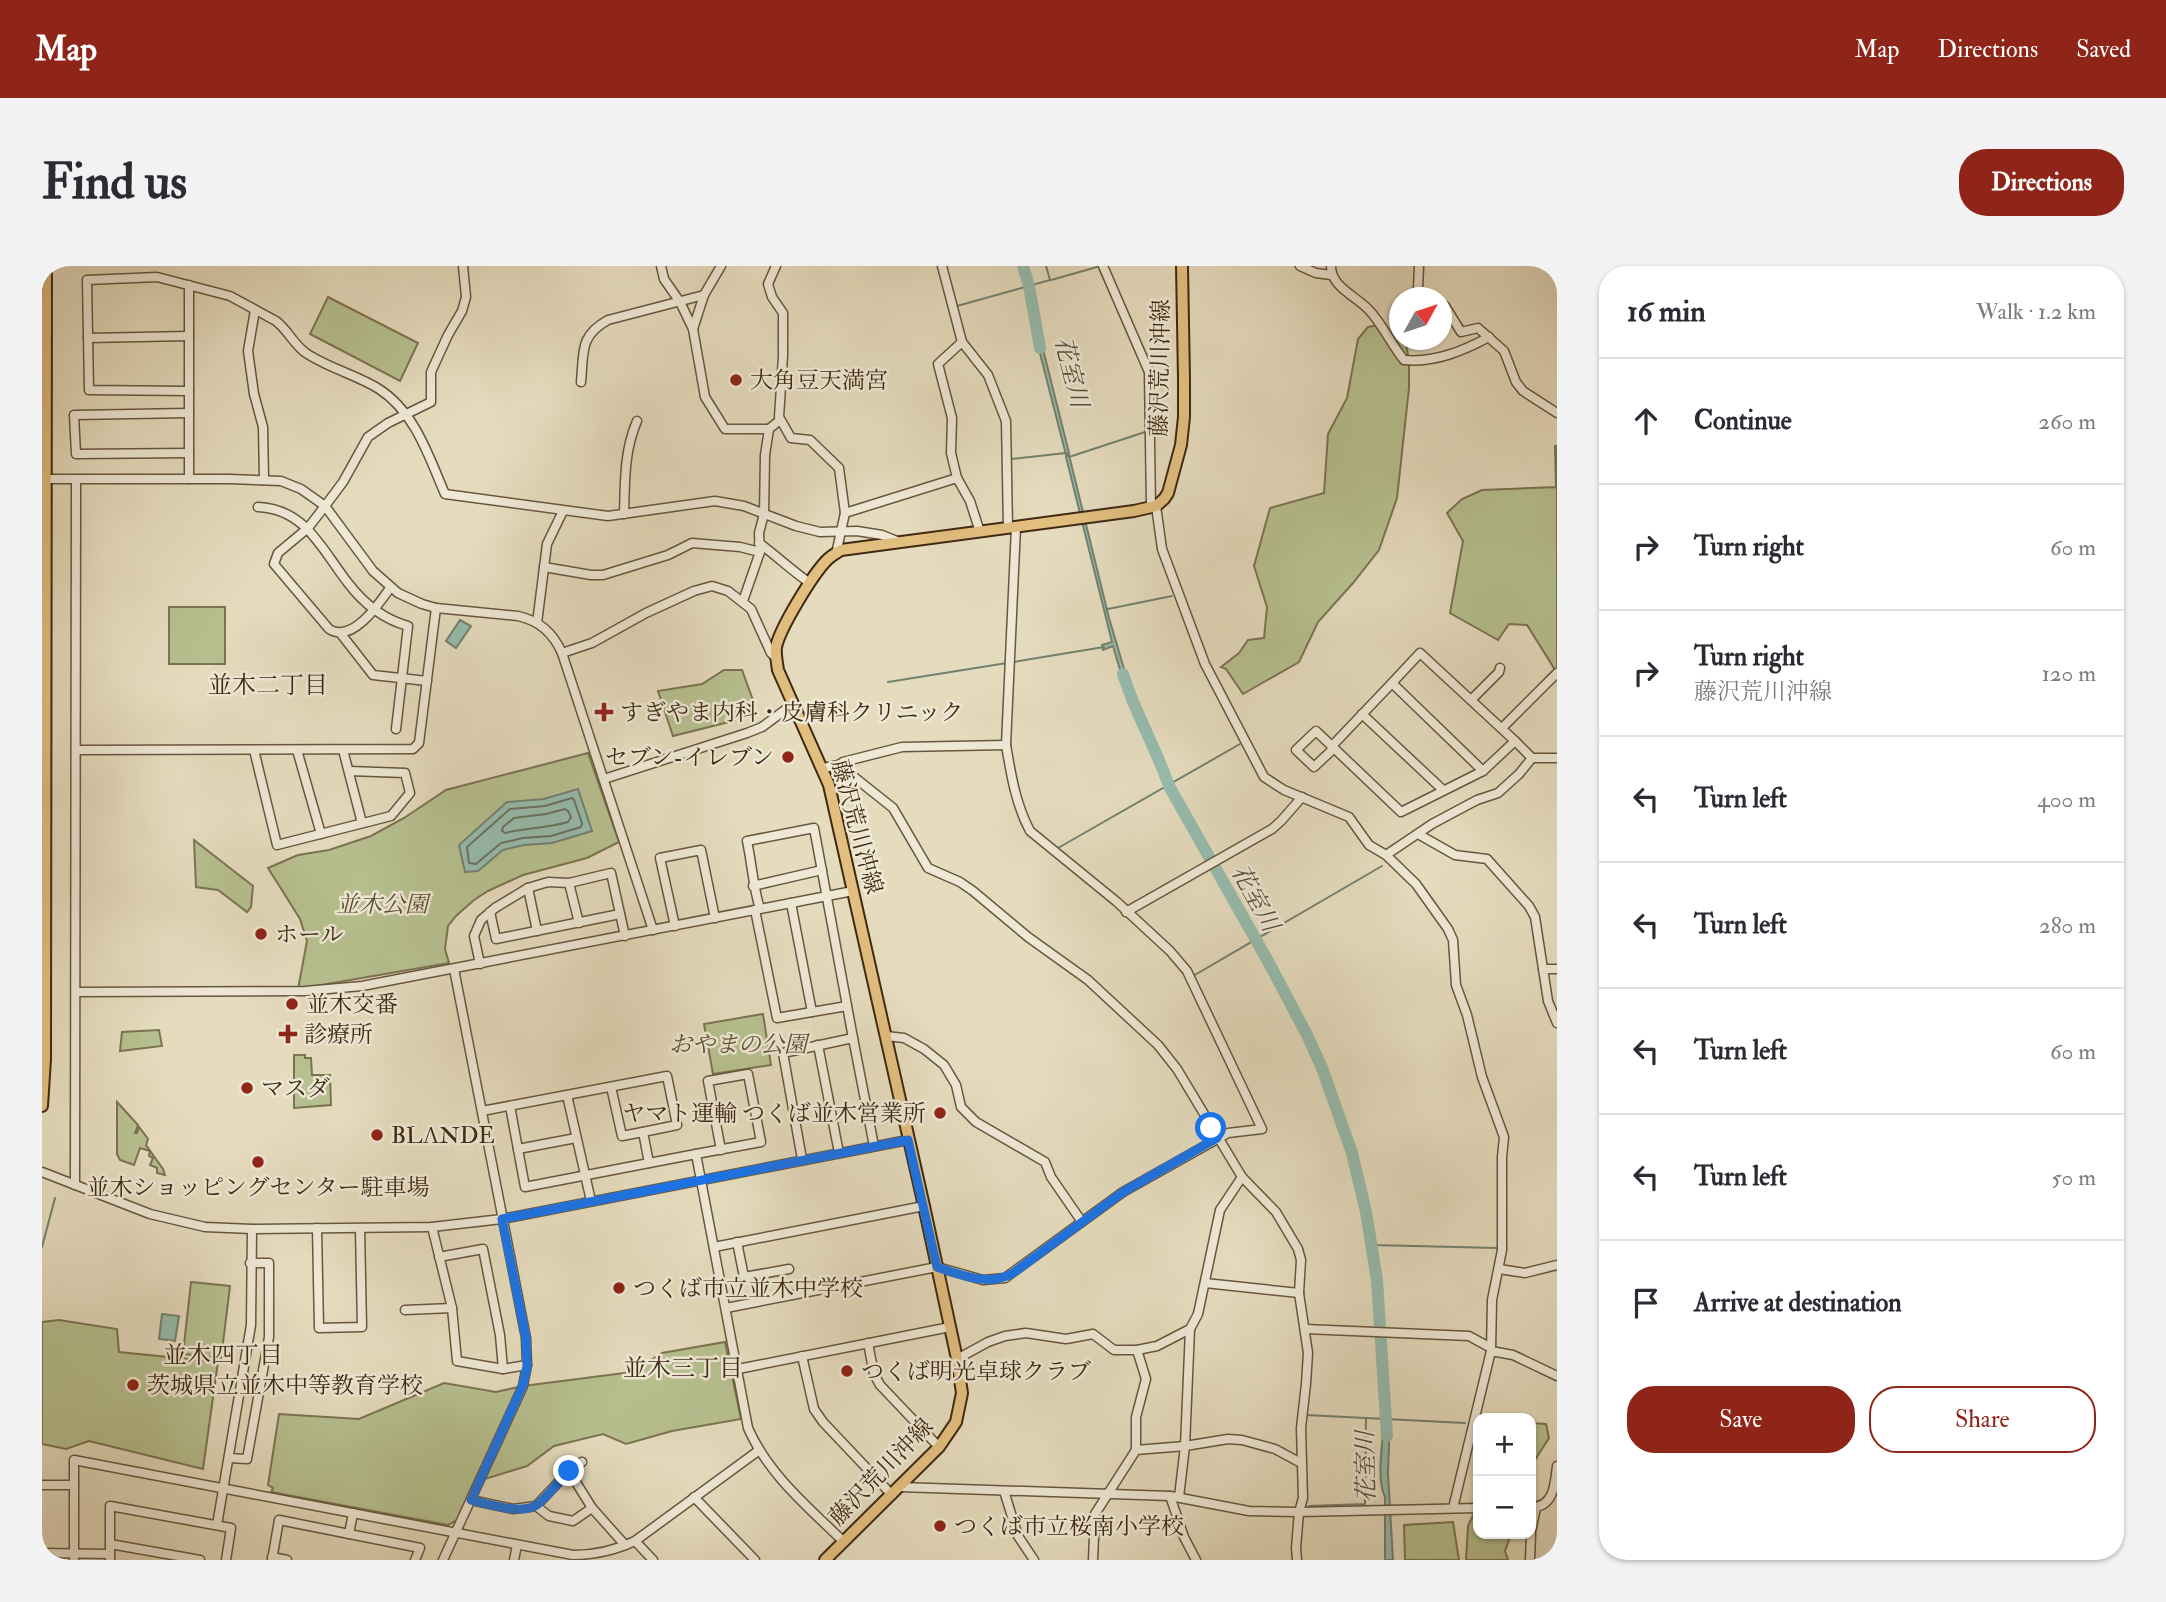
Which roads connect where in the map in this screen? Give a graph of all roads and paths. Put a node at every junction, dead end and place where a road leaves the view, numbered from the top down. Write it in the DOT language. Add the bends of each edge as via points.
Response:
graph roads {
  1 [pos="46,266"];
  2 [pos="463,266"];
  3 [pos="661,266"];
  4 [pos="721,266"];
  5 [pos="776,266"];
  6 [pos="942,266"];
  7 [pos="1102,266"];
  8 [pos="1182,266"];
  9 [pos="1300,266"];
  10 [pos="1419,266"];
  11 [pos="1331,271"];
  12 [pos="189,285"];
  13 [pos="1418,287"];
  14 [pos="704,295"];
  15 [pos="680,302"];
  16 [pos="255,310"];
  17 [pos="1452,317"];
  18 [pos="693,329"];
  19 [pos="189,336"];
  20 [pos="1489,337"];
  21 [pos="88,338"];
  22 [pos="962,342"];
  23 [pos="581,382"];
  24 [pos="189,391"];
  25 [pos="190,413"];
  26 [pos="1557,413"];
  27 [pos="405,414"];
  28 [pos="780,420"];
  29 [pos="636,421"];
  30 [pos="769,429"];
  31 [pos="189,453"];
  32 [pos="957,478"];
  33 [pos="44,479"];
  34 [pos="189,479"];
  35 [pos="76,480"];
  36 [pos="264,480"];
  37 [pos="325,506"];
  38 [pos="1154,507"];
  39 [pos="258,508"];
  40 [pos="563,511"];
  41 [pos="845,513"];
  42 [pos="624,514"];
  43 [pos="764,514"];
  44 [pos="308,528"];
  45 [pos="1012,528"];
  46 [pos="841,531"];
  47 [pos="980,532"];
  48 [pos="898,541"];
  49 [pos="760,547"];
  50 [pos="836,554"];
  51 [pos="544,567"];
  52 [pos="810,583"];
  53 [pos="390,588"];
  54 [pos="743,601"];
  55 [pos="436,608"];
  56 [pos="374,610"];
  57 [pos="537,623"];
  58 [pos="341,634"];
  59 [pos="562,653"];
  60 [pos="776,658"];
  61 [pos="1500,668"];
  62 [pos="1557,673"];
  63 [pos="402,678"];
  64 [pos="427,681"];
  65 [pos="1392,683"];
  66 [pos="1471,700"];
  67 [pos="793,704"];
  68 [pos="1362,713"];
  69 [pos="1502,728"];
  70 [pos="396,729"];
  71 [pos="1515,741"];
  72 [pos="1006,746"];
  73 [pos="1332,746"];
  74 [pos="76,750"];
  75 [pos="254,750"];
  76 [pos="298,750"];
  77 [pos="343,750"];
  78 [pos="1532,758"];
  79 [pos="1556,759"];
  80 [pos="839,765"];
  81 [pos="823,768"];
  82 [pos="349,771"];
  83 [pos="1483,771"];
  84 [pos="604,779"];
  85 [pos="1443,790"];
  86 [pos="1302,797"];
  87 [pos="362,824"];
  88 [pos="321,834"];
  89 [pos="1418,834"];
  90 [pos="1386,855"];
  91 [pos="822,870"];
  92 [pos="569,883"];
  93 [pos="753,886"];
  94 [pos="528,888"];
  95 [pos="853,891"];
  96 [pos="827,896"];
  97 [pos="791,903"];
  98 [pos="757,910"];
  99 [pos="490,912"];
  100 [pos="1126,912"];
  101 [pos="620,914"];
  102 [pos="715,918"];
  103 [pos="579,923"];
  104 [pos="675,926"];
  105 [pos="653,930"];
  106 [pos="537,931"];
  107 [pos="625,936"];
  108 [pos="480,964"];
  109 [pos="454,969"];
  110 [pos="1543,969"];
  111 [pos="1557,969"];
  112 [pos="76,992"];
  113 [pos="847,1006"];
  114 [pos="813,1012"];
  115 [pos="1557,1023"];
  116 [pos="886,1036"];
  117 [pos="853,1038"];
  118 [pos="818,1045"];
  119 [pos="611,1087"];
  120 [pos="567,1095"];
  121 [pos="42,1105"];
  122 [pos="510,1106"];
  123 [pos="482,1111"];
  124 [pos="643,1132"];
  125 [pos="576,1138"];
  126 [pos="1217,1138"];
  127 [pos="908,1140"];
  128 [pos="874,1146"];
  129 [pos="518,1150"];
  130 [pos="721,1150"];
  131 [pos="839,1153"];
  132 [pos="696,1154"];
  133 [pos="802,1159"];
  134 [pos="649,1163"];
  135 [pos="42,1172"];
  136 [pos="584,1176"];
  137 [pos="1242,1177"];
  138 [pos="701,1180"];
  139 [pos="75,1185"];
  140 [pos="591,1201"];
  141 [pos="924,1206"];
  142 [pos="502,1219"];
  143 [pos="1082,1222"];
  144 [pos="432,1227"];
  145 [pos="317,1228"];
  146 [pos="360,1228"];
  147 [pos="252,1229"];
  148 [pos="737,1242"];
  149 [pos="714,1247"];
  150 [pos="439,1257"];
  151 [pos="250,1263"];
  152 [pos="1557,1265"];
  153 [pos="937,1267"];
  154 [pos="789,1269"];
  155 [pos="1499,1269"];
  156 [pos="1205,1283"];
  157 [pos="1299,1293"];
  158 [pos="452,1308"];
  159 [pos="726,1308"];
  160 [pos="405,1310"];
  161 [pos="950,1327"];
  162 [pos="1190,1329"];
  163 [pos="1306,1329"];
  164 [pos="868,1343"];
  165 [pos="1491,1349"];
  166 [pos="1138,1350"];
  167 [pos="802,1356"];
  168 [pos="957,1359"];
  169 [pos="527,1366"];
  170 [pos="737,1368"];
  171 [pos="503,1369"];
  172 [pos="1557,1376"];
  173 [pos="1185,1446"];
  174 [pos="939,1447"];
  175 [pos="1136,1450"];
  176 [pos="758,1451"];
  177 [pos="229,1458"];
  178 [pos="582,1462"];
  179 [pos="1301,1463"];
  180 [pos="1557,1466"];
  181 [pos="569,1471"];
  182 [pos="42,1485"];
  183 [pos="74,1485"];
  184 [pos="224,1488"];
  185 [pos="896,1491"];
  186 [pos="1004,1491"];
  187 [pos="1109,1493"];
  188 [pos="1170,1496"];
  189 [pos="694,1497"];
  190 [pos="1179,1497"];
  191 [pos="471,1500"];
  192 [pos="536,1506"];
  193 [pos="1536,1506"];
  194 [pos="592,1508"];
  195 [pos="1453,1508"];
  196 [pos="1473,1508"];
  197 [pos="1299,1512"];
  198 [pos="353,1513"];
  199 [pos="217,1525"];
  200 [pos="457,1532"];
  201 [pos="349,1534"];
  202 [pos="1531,1539"];
  203 [pos="635,1541"];
  204 [pos="844,1542"];
  205 [pos="517,1545"];
  206 [pos="625,1545"];
  207 [pos="42,1553"];
  208 [pos="110,1553"];
  209 [pos="74,1556"];
  210 [pos="830,1558"];
  211 [pos="272,1559"];
  212 [pos="200,1560"];
  213 [pos="226,1560"];
  214 [pos="287,1560"];
  215 [pos="415,1560"];
  216 [pos="443,1560"];
  217 [pos="514,1560"];
  218 [pos="653,1560"];
  219 [pos="755,1560"];
  220 [pos="1034,1560"];
  221 [pos="1093,1560"];
  222 [pos="1196,1560"];
  223 [pos="1297,1560"];
  224 [pos="1530,1560"];
  1 -- 33 [label="main road"];
  2 -- 27 [label="street" via="466,297 431,372 431,402"];
  3 -- 15 [label="street"];
  4 -- 14 [label="street"];
  5 -- 28 [label="street" via="768,284 783,313"];
  6 -- 22 [label="street"];
  7 -- 38 [label="street" via="1149,372"];
  8 -- 38 [label="main road, 藤沢荒川沖線" via="1183,433 1168,493"];
  9 -- 11 [label="street" via="1316,273"];
  10 -- 13 [label="street"];
  11 -- 20 [label="street" via="1337,283 1380,323 1404,360 1450,355"];
  12 -- 16 [label="street" via="230,296"];
  12 -- 19 [label="street"];
  12 -- 21 [label="street" via="156,277 87,280"];
  14 -- 15 [label="street"];
  14 -- 18 [label="street"];
  15 -- 18 [label="street"];
  15 -- 23 [label="street" via="598,325 586,339"];
  16 -- 27 [label="street" via="282,325 304,352 378,388"];
  16 -- 36 [label="street" via="248,351 263,427"];
  17 -- 20 [label="street" via="1461,332 1478,328"];
  18 -- 30 [label="street" via="702,390 725,429"];
  19 -- 21 [label="street"];
  19 -- 24 [label="street"];
  20 -- 26 [label="street" via="1504,351 1523,391"];
  21 -- 24 [label="street" via="89,390"];
  22 -- 32 [label="street" via="938,364 952,418 951,453"];
  22 -- 45 [label="street" via="988,375 1006,421"];
  24 -- 25 [label="street"];
  25 -- 31 [label="street"];
  25 -- 31 [label="street" via="74,415 76,454"];
  27 -- 37 [label="street" via="368,438"];
  27 -- 40 [label="street" via="446,494"];
  28 -- 30 [label="street"];
  28 -- 41 [label="street" via="791,438 810,440 839,468"];
  29 -- 42 [label="street" via="625,467"];
  30 -- 43 [label="street"];
  31 -- 34 [label="street"];
  32 -- 41 [label="street"];
  32 -- 47 [label="street"];
  33 -- 35 [label="street"];
  33 -- 121 [label="main road"];
  34 -- 35 [label="street"];
  34 -- 36 [label="street"];
  35 -- 74 [label="street"];
  36 -- 37 [label="street" via="301,489"];
  37 -- 44 [label="street"];
  37 -- 53 [label="street"];
  38 -- 45 [label="main road"];
  38 -- 86 [label="street" via="1162,549 1205,664 1264,777"];
  39 -- 44 [label="street" via="279,511"];
  40 -- 42 [label="street" via="593,516"];
  40 -- 51 [label="street" via="547,544"];
  41 -- 46 [label="street"];
  42 -- 43 [label="street" via="715,501"];
  43 -- 46 [label="street" via="796,526"];
  43 -- 49 [label="street"];
  44 -- 56 [label="street" via="349,585"];
  44 -- 58 [label="street" via="278,553 274,564 329,629"];
  45 -- 47 [label="main road"];
  45 -- 72 [label="street"];
  46 -- 48 [label="street"];
  46 -- 50 [label="street"];
  47 -- 48 [label="main road"];
  48 -- 50 [label="main road"];
  49 -- 51 [label="street" via="692,543 603,575"];
  49 -- 52 [label="street"];
  49 -- 54 [label="street"];
  50 -- 52 [label="main road"];
  51 -- 57 [label="street"];
  52 -- 60 [label="main road" via="780,635"];
  53 -- 55 [label="street"];
  53 -- 56 [label="street"];
  54 -- 59 [label="street" via="719,587 705,588"];
  54 -- 60 [label="street"];
  55 -- 57 [label="street"];
  55 -- 64 [label="street"];
  56 -- 58 [label="street"];
  56 -- 63 [label="street" via="408,626"];
  57 -- 59 [label="street" via="553,636"];
  58 -- 63 [label="street" via="373,675"];
  59 -- 84 [label="street"];
  60 -- 67 [label="main road, 藤沢荒川沖線"];
  61 -- 66 [label="street"];
  62 -- 69 [label="street"];
  63 -- 64 [label="street"];
  63 -- 70 [label="street"];
  64 -- 77 [label="street" via="416,747"];
  65 -- 66 [label="street" via="1420,653"];
  65 -- 68 [label="street"];
  65 -- 83 [label="street"];
  66 -- 69 [label="street"];
  67 -- 81 [label="main road, 藤沢荒川沖線"];
  67 -- 84 [label="street" via="747,733"];
  68 -- 73 [label="street"];
  68 -- 85 [label="street"];
  69 -- 71 [label="street"];
  71 -- 78 [label="street"];
  71 -- 83 [label="street"];
  72 -- 80 [label="street" via="902,747"];
  72 -- 100 [label="street" via="1017,799 1030,831"];
  73 -- 73 [label="street" via="1316,731 1296,750 1314,767"];
  73 -- 85 [label="street" via="1401,812"];
  74 -- 75 [label="street"];
  74 -- 112 [label="street"];
  75 -- 76 [label="street"];
  75 -- 88 [label="street" via="277,845"];
  76 -- 77 [label="street"];
  76 -- 88 [label="street"];
  77 -- 82 [label="street"];
  78 -- 79 [label="street"];
  78 -- 89 [label="street" via="1498,793"];
  80 -- 81 [label="street"];
  80 -- 126 [label="street" via="892,808 928,868 973,891 1088,980 1158,1045"];
  81 -- 95 [label="main road, 藤沢荒川沖線"];
  82 -- 87 [label="street"];
  82 -- 87 [label="street" via="405,773 410,793 391,816"];
  83 -- 85 [label="street"];
  84 -- 105 [label="street"];
  86 -- 90 [label="street" via="1349,817 1369,845"];
  86 -- 100 [label="street" via="1272,829"];
  87 -- 88 [label="street"];
  89 -- 90 [label="street"];
  89 -- 110 [label="street" via="1455,855 1487,859 1534,912"];
  90 -- 155 [label="street" via="1416,884 1453,940 1456,985 1504,1137"];
  91 -- 93 [label="street"];
  91 -- 93 [label="street" via="814,828 747,841"];
  91 -- 96 [label="street"];
  92 -- 94 [label="street" via="548,882"];
  92 -- 101 [label="street" via="611,873"];
  92 -- 103 [label="street"];
  93 -- 98 [label="street"];
  94 -- 99 [label="street"];
  94 -- 106 [label="street"];
  95 -- 96 [label="street"];
  95 -- 116 [label="main road, 藤沢荒川沖線"];
  96 -- 97 [label="street"];
  96 -- 113 [label="street"];
  97 -- 98 [label="street"];
  97 -- 114 [label="street"];
  98 -- 102 [label="street"];
  98 -- 114 [label="street" via="777,1018"];
  99 -- 106 [label="street" via="496,939"];
  99 -- 108 [label="street" via="474,936"];
  100 -- 126 [label="street" via="1187,971 1262,1129"];
  101 -- 103 [label="street"];
  101 -- 107 [label="street"];
  102 -- 104 [label="street"];
  102 -- 104 [label="street" via="701,850 660,858"];
  103 -- 106 [label="street"];
  104 -- 105 [label="street"];
  105 -- 107 [label="street"];
  107 -- 108 [label="street"];
  108 -- 109 [label="street"];
  109 -- 112 [label="street" via="323,990"];
  109 -- 123 [label="street"];
  110 -- 111 [label="street"];
  110 -- 115 [label="street"];
  112 -- 139 [label="street"];
  113 -- 114 [label="street"];
  113 -- 117 [label="street"];
  116 -- 127 [label="main road, 藤沢荒川沖線"];
  116 -- 143 [label="street" via="904,1038 944,1065 956,1085 961,1107 976,1122 1045,1162"];
  117 -- 118 [label="street"];
  117 -- 128 [label="street"];
  118 -- 131 [label="street"];
  118 -- 133 [label="street" via="783,1052"];
  119 -- 120 [label="street"];
  119 -- 124 [label="street" via="622,1136"];
  119 -- 124 [label="street" via="667,1076 677,1125"];
  120 -- 122 [label="street"];
  120 -- 125 [label="street"];
  122 -- 123 [label="street"];
  122 -- 129 [label="street"];
  123 -- 142 [label="street"];
  124 -- 134 [label="street"];
  125 -- 129 [label="street"];
  125 -- 136 [label="street"];
  126 -- 137 [label="street"];
  126 -- 143 [label="street" via="1123,1192"];
  127 -- 128 [label="street"];
  127 -- 141 [label="main road, 藤沢荒川沖線"];
  128 -- 131 [label="street"];
  129 -- 136 [label="street" via="525,1187"];
  130 -- 130 [label="street" via="761,1142 748,1074 708,1081"];
  130 -- 132 [label="street"];
  131 -- 133 [label="street"];
  132 -- 134 [label="street"];
  132 -- 138 [label="street"];
  133 -- 138 [label="street"];
  134 -- 136 [label="street"];
  135 -- 139 [label="street"];
  136 -- 140 [label="street"];
  137 -- 156 [label="street" via="1220,1210"];
  137 -- 157 [label="street" via="1276,1212 1298,1249"];
  138 -- 140 [label="street"];
  138 -- 149 [label="street"];
  139 -- 147 [label="street" via="179,1222"];
  140 -- 142 [label="street"];
  141 -- 148 [label="street"];
  141 -- 153 [label="main road, 藤沢荒川沖線"];
  142 -- 144 [label="street"];
  142 -- 169 [label="street" via="526,1338"];
  143 -- 153 [label="street" via="1000,1279 983,1280"];
  144 -- 146 [label="street"];
  144 -- 150 [label="street"];
  145 -- 146 [label="street"];
  145 -- 146 [label="street" via="319,1328 362,1327"];
  145 -- 147 [label="street"];
  147 -- 151 [label="street"];
  148 -- 149 [label="street"];
  148 -- 154 [label="street" via="744,1277"];
  149 -- 159 [label="street"];
  150 -- 158 [label="street"];
  150 -- 171 [label="street" via="483,1249"];
  151 -- 177 [label="street" via="251,1325"];
  151 -- 177 [label="street" via="269,1263 269,1337 247,1459"];
  152 -- 155 [label="street" via="1525,1273"];
  153 -- 159 [label="street"];
  153 -- 161 [label="main road, 藤沢荒川沖線"];
  155 -- 165 [label="street" via="1492,1300"];
  156 -- 157 [label="street"];
  156 -- 162 [label="street"];
  157 -- 163 [label="street"];
  158 -- 160 [label="street"];
  158 -- 171 [label="street" via="457,1361"];
  159 -- 170 [label="street"];
  161 -- 164 [label="street"];
  161 -- 168 [label="main road, 藤沢荒川沖線"];
  162 -- 166 [label="street"];
  162 -- 173 [label="street"];
  163 -- 165 [label="street" via="1469,1336"];
  163 -- 179 [label="street"];
  164 -- 167 [label="street"];
  164 -- 174 [label="street" via="880,1385"];
  165 -- 172 [label="street"];
  165 -- 195 [label="street"];
  166 -- 168 [label="street" via="1114,1350 1093,1334 1066,1339 1026,1333 988,1342"];
  166 -- 175 [label="street" via="1146,1379 1136,1417"];
  167 -- 170 [label="street"];
  167 -- 185 [label="street" via="814,1409 823,1422"];
  168 -- 174 [label="main road, 藤沢荒川沖線" via="960,1406 956,1422"];
  169 -- 171 [label="street"];
  169 -- 191 [label="street" via="523,1385"];
  170 -- 176 [label="street" via="748,1427"];
  173 -- 175 [label="street"];
  173 -- 179 [label="street" via="1242,1440 1275,1449"];
  173 -- 190 [label="street"];
  174 -- 185 [label="main road, 藤沢荒川沖線"];
  175 -- 187 [label="street"];
  176 -- 189 [label="street"];
  176 -- 204 [label="street"];
  177 -- 184 [label="street"];
  178 -- 181 [label="street"];
  179 -- 197 [label="street"];
  180 -- 193 [label="street" via="1549,1500"];
  181 -- 192 [label="street"];
  181 -- 194 [label="street"];
  182 -- 183 [label="street"];
  183 -- 184 [label="street" via="74,1460"];
  183 -- 209 [label="street"];
  184 -- 198 [label="street"];
  184 -- 199 [label="street"];
  185 -- 186 [label="street"];
  185 -- 204 [label="main road, 藤沢荒川沖線"];
  186 -- 187 [label="street"];
  186 -- 220 [label="street" via="1018,1536"];
  187 -- 188 [label="street"];
  187 -- 221 [label="street" via="1095,1514"];
  188 -- 190 [label="street"];
  188 -- 222 [label="street"];
  189 -- 203 [label="street"];
  189 -- 219 [label="street"];
  190 -- 197 [label="street" via="1249,1511"];
  191 -- 192 [label="street" via="513,1509"];
  191 -- 200 [label="street"];
  192 -- 194 [label="street" via="549,1516 573,1521"];
  194 -- 206 [label="street"];
  195 -- 196 [label="street"];
  195 -- 197 [label="street"];
  197 -- 223 [label="street"];
  198 -- 200 [label="street"];
  198 -- 201 [label="street"];
  199 -- 208 [label="street" via="110,1506"];
  199 -- 213 [label="street" via="231,1528"];
  200 -- 205 [label="street"];
  200 -- 216 [label="street"];
  201 -- 211 [label="street" via="279,1520"];
  201 -- 215 [label="street" via="420,1548"];
  202 -- 224 [label="street"];
  203 -- 206 [label="street"];
  203 -- 218 [label="street"];
  204 -- 210 [label="main road, 藤沢荒川沖線"];
  205 -- 206 [label="street" via="573,1555 605,1553"];
  205 -- 217 [label="street"];
  207 -- 209 [label="street"];
  208 -- 209 [label="street"];
  208 -- 212 [label="street"];
  211 -- 214 [label="street"];
}
